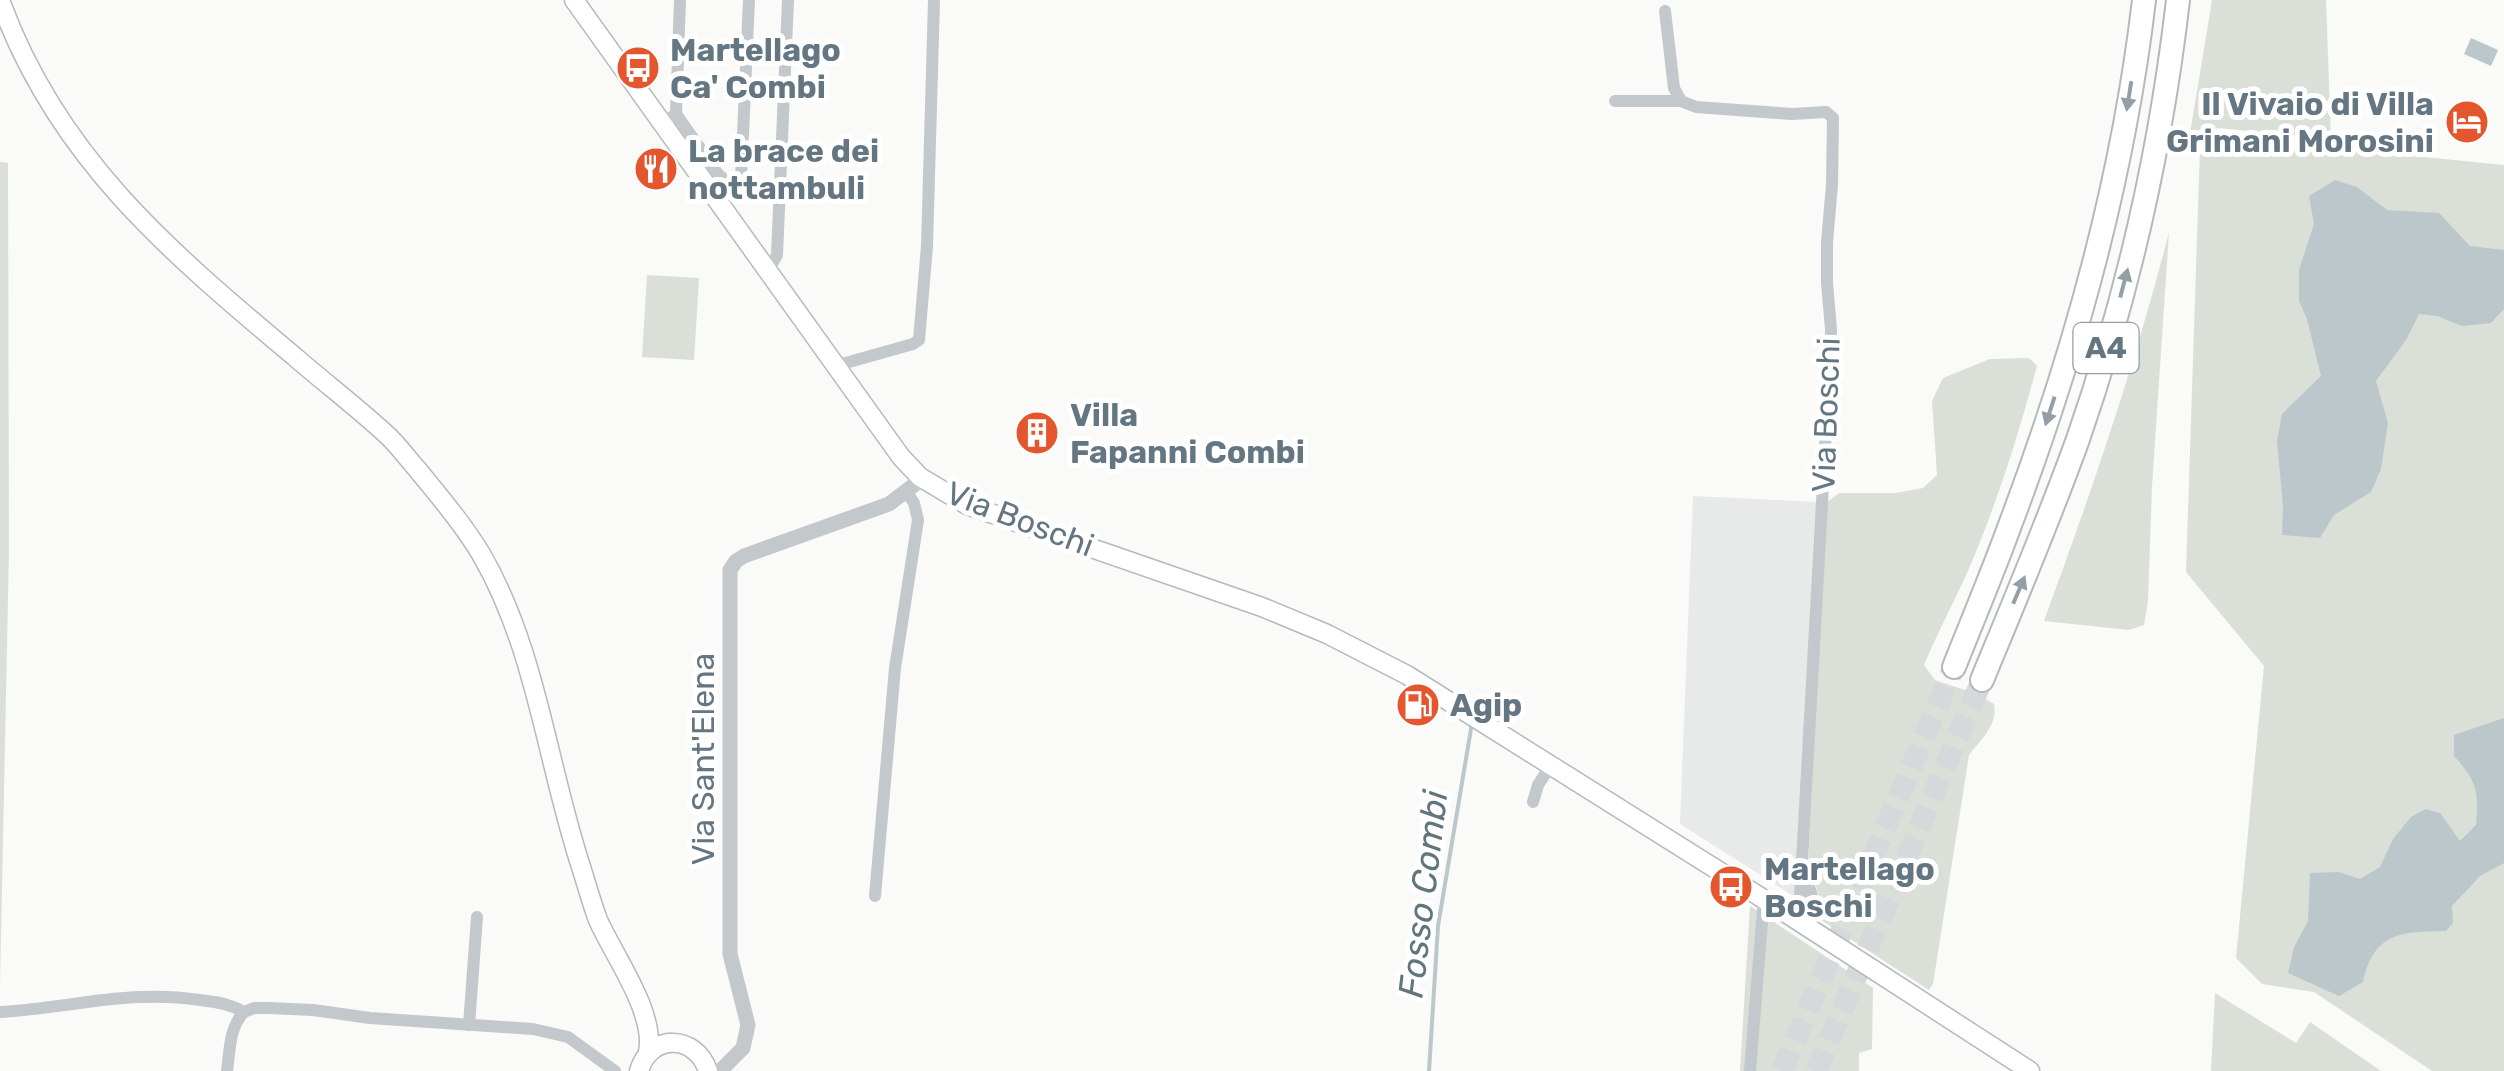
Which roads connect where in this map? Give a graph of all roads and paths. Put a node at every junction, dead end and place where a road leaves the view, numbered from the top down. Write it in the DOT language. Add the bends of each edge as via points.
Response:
graph roads {
  1 [pos="0,0"];
  2 [pos="574,0"];
  3 [pos="680,0"];
  4 [pos="749,0"];
  5 [pos="788,0"];
  6 [pos="934,0"];
  7 [pos="2144,0"];
  8 [pos="2178,0"];
  9 [pos="1665,11"];
  10 [pos="1615,101"];
  11 [pos="1680,101"];
  12 [pos="670,118"];
  13 [pos="767,268"];
  14 [pos="837,367"];
  15 [pos="920,477"];
  16 [pos="906,491"];
  17 [pos="832,523"];
  18 [pos="1954,667"];
  19 [pos="1982,680"];
  20 [pos="1551,764"];
  21 [pos="1533,802"];
  22 [pos="875,896"];
  23 [pos="1768,902"];
  24 [pos="478,918"];
  25 [pos="1798,921"];
  26 [pos="637,996"];
  27 [pos="0,1012"];
  28 [pos="244,1012"];
  29 [pos="469,1025"];
  30 [pos="677,1043"];
  31 [pos="735,1056"];
  32 [pos="643,1061"];
  33 [pos="705,1064"];
  34 [pos="610,1068"];
  35 [pos="227,1071"];
  36 [pos="720,1071"];
  37 [pos="1750,1071"];
  38 [pos="2030,1071"];
  1 -- 26 [label="main road" via="38,84 110,187 172,252 390,437 480,553 535,688 598,919"];
  2 -- 12 [label="main road, Via Boschi"];
  3 -- 12 [label="street"];
  4 -- 12 [label="street, Via Boschi" via="741,179 727,182"];
  5 -- 13 [label="street" via="777,255"];
  6 -- 14 [label="street" via="919,340"];
  7 -- 18 [label="highway, A4, one-way" via="2124,128 2080,317"];
  19 -- 8 [label="highway, A4, one-way" via="2072,454 2111,332 2156,139"];
  9 -- 11 [label="street"];
  10 -- 11 [label="street, Via Boschi"];
  11 -- 25 [label="street, Via Boschi" via="1826,112 1833,118 1830,358"];
  12 -- 13 [label="main road, Via Boschi"];
  13 -- 14 [label="main road, Via Boschi"];
  14 -- 15 [label="main road, Via Boschi"];
  15 -- 16 [label="street, Via Boschi"];
  15 -- 20 [label="main road, Via Boschi" via="984,512 1327,634"];
  16 -- 17 [label="street, Via Boschi" via="889,504"];
  16 -- 22 [label="street, Via Boschi" via="918,520 895,668"];
  17 -- 31 [label="street, Via Sant'Elena" via="744,556 730,570 730,954 748,1025"];
  20 -- 21 [label="street"];
  20 -- 23 [label="main road, Via Boschi"];
  23 -- 25 [label="main road, Via Boschi"];
  23 -- 37 [label="street"];
  24 -- 29 [label="street"];
  25 -- 38 [label="main road, Via Boschi"];
  26 -- 30 [label="main road"];
  26 -- 32 [label="main road" via="648,1032"];
  27 -- 28 [label="street" via="158,995 231,1004"];
  28 -- 29 [label="street" via="313,1010"];
  28 -- 35 [label="street" via="232,1031"];
  29 -- 34 [label="street" via="568,1037"];
  30 -- 32 [label="main road" via="660,1045"];
  30 -- 33 [label="main road"];
  31 -- 33 [label="street"];
  31 -- 36 [label="street"];
  32 -- 34 [label="street"];
}
